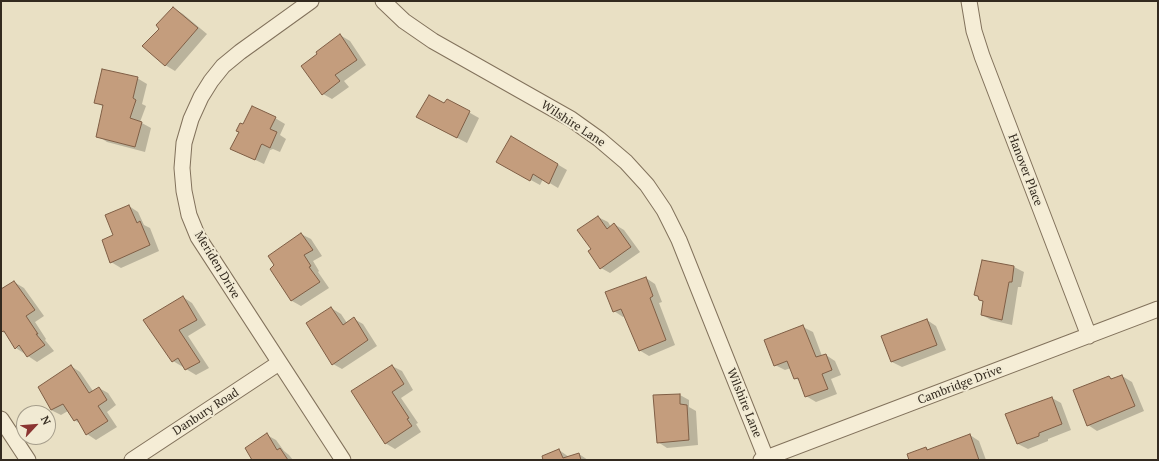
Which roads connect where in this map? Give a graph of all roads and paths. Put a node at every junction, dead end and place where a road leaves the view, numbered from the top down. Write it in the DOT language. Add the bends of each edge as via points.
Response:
graph roads {
  1 [pos="311,1"];
  2 [pos="383,1"];
  3 [pos="969,1"];
  4 [pos="1158,309"];
  5 [pos="1089,336"];
  6 [pos="279,363"];
  7 [pos="1,419"];
  8 [pos="764,459"];
  9 [pos="28,460"];
  10 [pos="132,460"];
  11 [pos="343,460"];
  1 -- 6 [label="street, Meriden Drive" via="223,66 201,97 191,119 182,162 189,215 198,237"];
  2 -- 8 [label="street, Wilshire Lane" via="404,21 433,41 571,119 599,138 647,185 664,210 679,240"];
  3 -- 5 [label="street, Hanover Place" via="974,31 982,56"];
  4 -- 5 [label="street, Cambridge Drive"];
  5 -- 8 [label="street, Cambridge Drive"];
  6 -- 10 [label="street, Danbury Road"];
  6 -- 11 [label="street, Meriden Drive"];
  7 -- 9 [label="street"];
}
